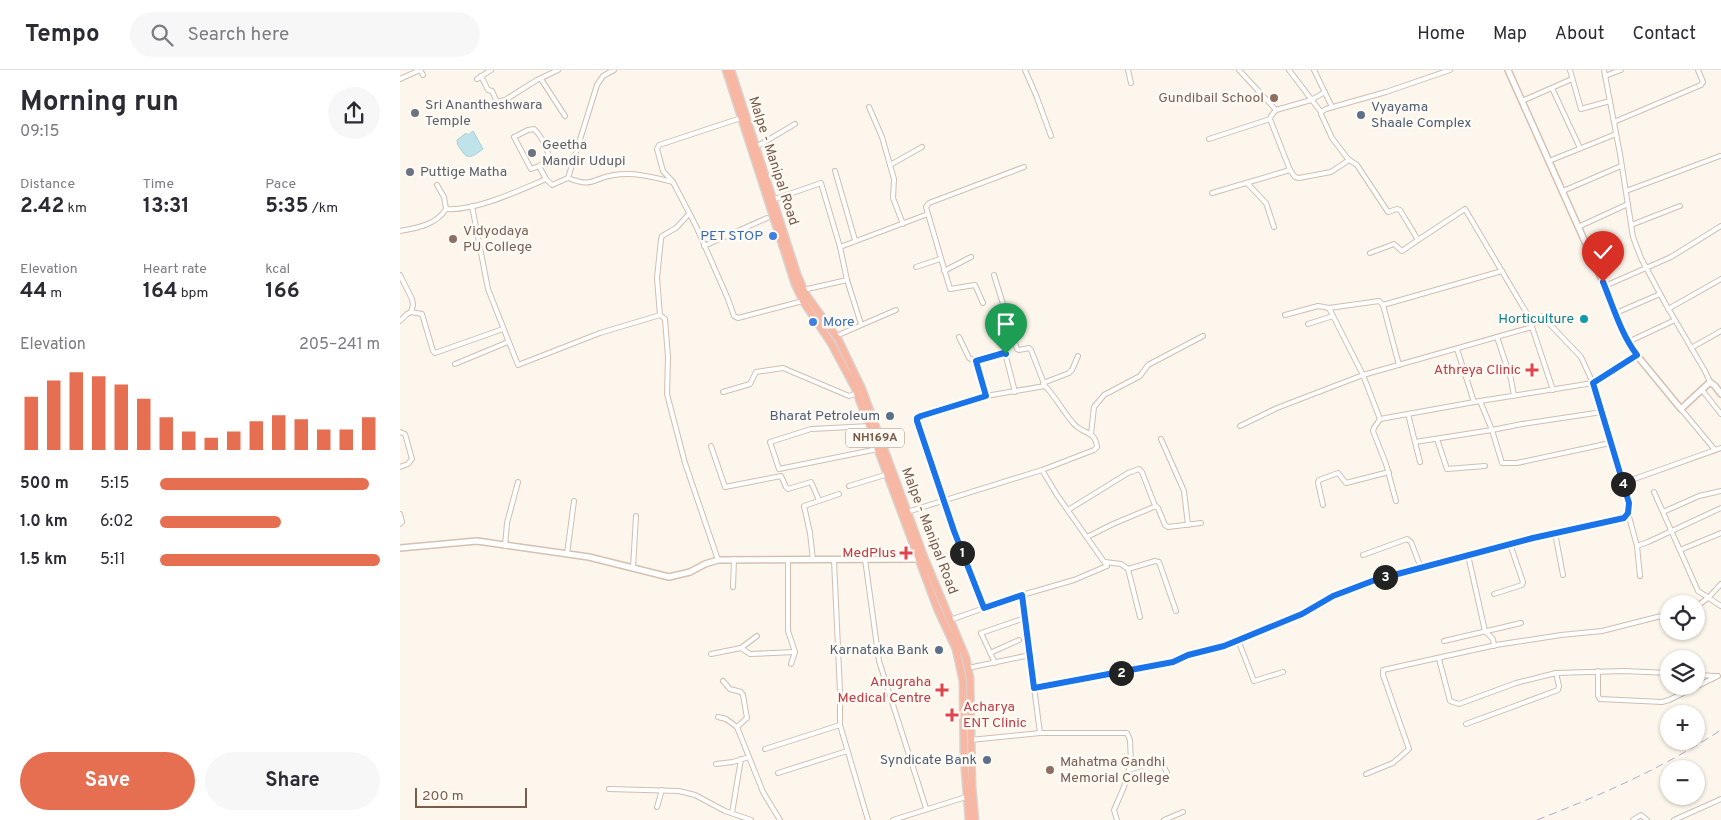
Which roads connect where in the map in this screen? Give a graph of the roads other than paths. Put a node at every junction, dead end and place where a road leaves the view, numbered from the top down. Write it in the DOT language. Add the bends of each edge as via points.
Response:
graph roads {
  1 [pos="420,70"];
  2 [pos="491,70"];
  3 [pos="558,70"];
  4 [pos="614,70"];
  5 [pos="726,70"];
  6 [pos="731,70"];
  7 [pos="1025,70"];
  8 [pos="1128,70"];
  9 [pos="1239,70"];
  10 [pos="1289,70"];
  11 [pos="1314,70"];
  12 [pos="1430,70"];
  13 [pos="1450,70"];
  14 [pos="1508,70"];
  15 [pos="1570,70"];
  16 [pos="1604,70"];
  17 [pos="1621,70"];
  18 [pos="1698,70"];
  19 [pos="423,75"];
  20 [pos="481,75"];
  21 [pos="1605,76"];
  22 [pos="1432,77"];
  23 [pos="541,78"];
  24 [pos="400,79"];
  25 [pos="1572,79"];
  26 [pos="1131,83"];
  27 [pos="1552,88"];
  28 [pos="1325,92"];
  29 [pos="1311,100"];
  30 [pos="1610,101"];
  31 [pos="1522,102"];
  32 [pos="869,107"];
  33 [pos="1332,107"];
  34 [pos="1276,110"];
  35 [pos="1321,112"];
  36 [pos="565,116"];
  37 [pos="741,118"];
  38 [pos="1270,119"];
  39 [pos="1614,122"];
  40 [pos="795,124"];
  41 [pos="1616,134"];
  42 [pos="1051,136"];
  43 [pos="1208,139"];
  44 [pos="922,147"];
  45 [pos="756,148"];
  46 [pos="1580,148"];
  47 [pos="1720,156"];
  48 [pos="1349,160"];
  49 [pos="1549,161"];
  50 [pos="890,165"];
  51 [pos="540,166"];
  52 [pos="1622,166"];
  53 [pos="1024,167"];
  54 [pos="1290,170"];
  55 [pos="835,171"];
  56 [pos="568,178"];
  57 [pos="546,179"];
  58 [pos="673,182"];
  59 [pos="1246,183"];
  60 [pos="437,185"];
  61 [pos="1562,191"];
  62 [pos="1626,191"];
  63 [pos="1212,193"];
  64 [pos="772,200"];
  65 [pos="1628,204"];
  66 [pos="472,206"];
  67 [pos="1680,206"];
  68 [pos="446,209"];
  69 [pos="689,214"];
  70 [pos="928,214"];
  71 [pos="767,218"];
  72 [pos="903,224"];
  73 [pos="1631,225"];
  74 [pos="1721,226"];
  75 [pos="1274,227"];
  76 [pos="1578,227"];
  77 [pos="400,231"];
  78 [pos="855,240"];
  79 [pos="1418,240"];
  80 [pos="704,246"];
  81 [pos="840,247"];
  82 [pos="1370,253"];
  83 [pos="970,257"];
  84 [pos="940,259"];
  85 [pos="916,267"];
  86 [pos="1647,267"];
  87 [pos="944,271"];
  88 [pos="1502,271"];
  89 [pos="400,275"];
  90 [pos="994,275"];
  91 [pos="1721,279"];
  92 [pos="847,280"];
  93 [pos="1605,286"];
  94 [pos="800,291"];
  95 [pos="1660,294"];
  96 [pos="802,301"];
  97 [pos="983,303"];
  98 [pos="1383,305"];
  99 [pos="1329,308"];
  100 [pos="1668,309"];
  101 [pos="896,310"];
  102 [pos="412,312"];
  103 [pos="1616,313"];
  104 [pos="660,315"];
  105 [pos="1285,315"];
  106 [pos="1333,316"];
  107 [pos="1675,320"];
  108 [pos="400,321"];
  109 [pos="860,324"];
  110 [pos="1308,324"];
  111 [pos="1532,325"];
  112 [pos="503,329"];
  113 [pos="1721,331"];
  114 [pos="836,336"];
  115 [pos="1203,336"];
  116 [pos="959,337"];
  117 [pos="1497,337"];
  118 [pos="508,342"];
  119 [pos="1628,342"];
  120 [pos="1691,348"];
  121 [pos="1457,349"];
  122 [pos="1637,355"];
  123 [pos="1078,356"];
  124 [pos="976,361"];
  125 [pos="456,364"];
  126 [pos="1398,366"];
  127 [pos="1363,375"];
  128 [pos="1710,382"];
  129 [pos="1593,383"];
  130 [pos="1721,383"];
  131 [pos="1044,384"];
  132 [pos="1715,386"];
  133 [pos="1553,390"];
  134 [pos="1702,390"];
  135 [pos="723,392"];
  136 [pos="1015,392"];
  137 [pos="858,393"];
  138 [pos="1721,394"];
  139 [pos="986,396"];
  140 [pos="1514,396"];
  141 [pos="1480,401"];
  142 [pos="1474,402"];
  143 [pos="1681,409"];
  144 [pos="1602,412"];
  145 [pos="1408,414"];
  146 [pos="1721,414"];
  147 [pos="1380,419"];
  148 [pos="871,426"];
  149 [pos="1240,426"];
  150 [pos="1492,430"];
  151 [pos="400,432"];
  152 [pos="1091,434"];
  153 [pos="1161,439"];
  154 [pos="1437,439"];
  155 [pos="1415,442"];
  156 [pos="1610,443"];
  157 [pos="711,446"];
  158 [pos="879,449"];
  159 [pos="1719,449"];
  160 [pos="1721,454"];
  161 [pos="1420,462"];
  162 [pos="1485,466"];
  163 [pos="400,467"];
  164 [pos="779,469"];
  165 [pos="1042,470"];
  166 [pos="1388,472"];
  167 [pos="888,474"];
  168 [pos="781,476"];
  169 [pos="518,482"];
  170 [pos="1622,483"];
  171 [pos="849,486"];
  172 [pos="1721,491"];
  173 [pos="1654,492"];
  174 [pos="838,494"];
  175 [pos="819,500"];
  176 [pos="943,500"];
  177 [pos="1396,501"];
  178 [pos="574,502"];
  179 [pos="1154,503"];
  180 [pos="1324,505"];
  181 [pos="1721,508"];
  182 [pos="1068,510"];
  183 [pos="907,512"];
  184 [pos="1663,512"];
  185 [pos="1628,513"];
  186 [pos="400,514"];
  187 [pos="636,516"];
  188 [pos="1201,523"];
  189 [pos="400,524"];
  190 [pos="1188,525"];
  191 [pos="1672,531"];
  192 [pos="1555,533"];
  193 [pos="1721,533"];
  194 [pos="1087,537"];
  195 [pos="1510,544"];
  196 [pos="505,546"];
  197 [pos="1637,546"];
  198 [pos="400,548"];
  199 [pos="1680,550"];
  200 [pos="567,554"];
  201 [pos="1363,555"];
  202 [pos="1468,555"];
  203 [pos="734,559"];
  204 [pos="865,559"];
  205 [pos="919,559"];
  206 [pos="718,560"];
  207 [pos="788,560"];
  208 [pos="813,560"];
  209 [pos="834,560"];
  210 [pos="1105,562"];
  211 [pos="633,568"];
  212 [pos="1421,568"];
  213 [pos="1128,569"];
  214 [pos="1563,575"];
  215 [pos="1640,576"];
  216 [pos="1721,584"];
  217 [pos="733,587"];
  218 [pos="1494,594"];
  219 [pos="1022,595"];
  220 [pos="1709,597"];
  221 [pos="1705,600"];
  222 [pos="1721,606"];
  223 [pos="940,607"];
  224 [pos="984,608"];
  225 [pos="1176,611"];
  226 [pos="1660,616"];
  227 [pos="1140,617"];
  228 [pos="1025,618"];
  229 [pos="950,620"];
  230 [pos="1521,623"];
  231 [pos="1485,631"];
  232 [pos="757,636"];
  233 [pos="1019,640"];
  234 [pos="1238,640"];
  235 [pos="1444,640"];
  236 [pos="1494,646"];
  237 [pos="741,648"];
  238 [pos="795,652"];
  239 [pos="990,653"];
  240 [pos="711,654"];
  241 [pos="1030,655"];
  242 [pos="1438,659"];
  243 [pos="995,663"];
  244 [pos="791,664"];
  245 [pos="968,668"];
  246 [pos="1598,671"];
  247 [pos="1283,672"];
  248 [pos="1556,672"];
  249 [pos="1660,673"];
  250 [pos="1705,675"];
  251 [pos="1720,676"];
  252 [pos="723,681"];
  253 [pos="1034,688"];
  254 [pos="718,717"];
  255 [pos="1466,724"];
  256 [pos="840,726"];
  257 [pos="737,727"];
  258 [pos="1040,733"];
  259 [pos="970,740"];
  260 [pos="765,749"];
  261 [pos="847,751"];
  262 [pos="749,757"];
  263 [pos="741,759"];
  264 [pos="716,764"];
  265 [pos="1129,770"];
  266 [pos="778,773"];
  267 [pos="1167,773"];
  268 [pos="1366,774"];
  269 [pos="609,788"];
  270 [pos="662,790"];
  271 [pos="966,797"];
  272 [pos="1721,799"];
  273 [pos="657,807"];
  274 [pos="926,808"];
  275 [pos="1183,812"];
  276 [pos="732,813"];
  277 [pos="751,820"];
  278 [pos="780,820"];
  279 [pos="868,820"];
  280 [pos="892,820"];
  281 [pos="969,820"];
  282 [pos="975,820"];
  283 [pos="1118,820"];
  284 [pos="1164,820"];
  285 [pos="1633,820"];
  286 [pos="1647,820"];
  287 [pos="1674,820"];
  1 -- 19 [label="street"];
  1 -- 24 [label="street"];
  2 -- 20 [label="street"];
  3 -- 23 [label="street"];
  4 -- 56 [label="street" via="603,76 597,85"];
  5 -- 37 [label="highway, Malpe - Manipal Road / NH169A"];
  6 -- 45 [label="highway, Malpe - Manipal Road / NH169A"];
  7 -- 42 [label="street"];
  8 -- 26 [label="street"];
  9 -- 34 [label="street"];
  10 -- 29 [label="street"];
  11 -- 28 [label="street"];
  12 -- 22 [label="street"];
  13 -- 22 [label="street"];
  14 -- 31 [label="street"];
  15 -- 25 [label="street"];
  16 -- 21 [label="street"];
  17 -- 21 [label="street"];
  18 -- 39 [label="street" via="1702,85"];
  20 -- 23 [label="street" via="497,102 505,102"];
  21 -- 30 [label="street"];
  22 -- 33 [label="street"];
  23 -- 36 [label="street"];
  25 -- 27 [label="street"];
  25 -- 30 [label="street" via="1581,109"];
  27 -- 31 [label="street"];
  27 -- 46 [label="street"];
  28 -- 29 [label="street"];
  28 -- 33 [label="street"];
  29 -- 34 [label="street"];
  29 -- 35 [label="street"];
  30 -- 39 [label="street"];
  31 -- 49 [label="street"];
  32 -- 50 [label="street"];
  33 -- 35 [label="street"];
  34 -- 38 [label="street"];
  35 -- 48 [label="street" via="1331,136"];
  37 -- 58 [label="street" via="657,147 663,170"];
  37 -- 94 [label="highway, Malpe - Manipal Road / NH169A"];
  38 -- 43 [label="street"];
  38 -- 54 [label="street"];
  39 -- 41 [label="street"];
  40 -- 45 [label="street"];
  41 -- 46 [label="street"];
  41 -- 52 [label="street"];
  44 -- 50 [label="street"];
  45 -- 64 [label="highway, Malpe - Manipal Road / NH169A"];
  46 -- 49 [label="street"];
  47 -- 62 [label="street"];
  48 -- 54 [label="street" via="1331,172 1299,178"];
  48 -- 79 [label="street" via="1357,165 1388,212 1400,210"];
  49 -- 61 [label="street"];
  50 -- 72 [label="street" via="894,179 893,198"];
  51 -- 51 [label="street" via="550,159 537,131 528,130 514,137 532,169"];
  51 -- 57 [label="street"];
  52 -- 61 [label="street"];
  52 -- 62 [label="street"];
  53 -- 70 [label="street" via="929,204 926,207"];
  54 -- 59 [label="street"];
  55 -- 78 [label="street"];
  56 -- 57 [label="street" via="552,185"];
  56 -- 58 [label="street" via="585,184 614,175 642,175"];
  57 -- 66 [label="street"];
  58 -- 69 [label="street"];
  59 -- 63 [label="street"];
  59 -- 75 [label="street" via="1266,203"];
  60 -- 68 [label="street"];
  61 -- 76 [label="street"];
  62 -- 65 [label="street"];
  64 -- 81 [label="street" via="821,183"];
  64 -- 94 [label="highway, Malpe - Manipal Road / NH169A"];
  65 -- 73 [label="street"];
  65 -- 76 [label="street"];
  66 -- 68 [label="street"];
  66 -- 112 [label="street" via="488,289"];
  67 -- 73 [label="street"];
  68 -- 77 [label="street" via="441,217 421,227"];
  69 -- 80 [label="street"];
  69 -- 104 [label="street" via="676,228 661,237 657,278"];
  70 -- 72 [label="street"];
  70 -- 84 [label="street"];
  71 -- 80 [label="street"];
  72 -- 78 [label="street"];
  73 -- 86 [label="street"];
  74 -- 86 [label="street" via="1675,255"];
  76 -- 93 [label="street"];
  78 -- 81 [label="street"];
  79 -- 82 [label="street" via="1402,251 1394,244"];
  79 -- 88 [label="street" via="1466,209"];
  80 -- 96 [label="street" via="735,318"];
  81 -- 92 [label="street"];
  83 -- 87 [label="street"];
  84 -- 85 [label="street"];
  84 -- 87 [label="street"];
  86 -- 93 [label="street"];
  86 -- 95 [label="street"];
  87 -- 97 [label="street" via="950,290 975,285"];
  88 -- 98 [label="street"];
  88 -- 111 [label="street"];
  89 -- 102 [label="street" via="412,299"];
  90 -- 131 [label="street" via="1017,349 1030,348"];
  91 -- 100 [label="street"];
  92 -- 94 [label="street"];
  92 -- 109 [label="street"];
  93 -- 103 [label="street"];
  94 -- 96 [label="highway, Malpe - Manipal Road / NH169A"];
  94 -- 114 [label="highway, Malpe - Manipal Road / NH169A"];
  95 -- 100 [label="street"];
  95 -- 103 [label="street"];
  96 -- 137 [label="highway, Malpe - Manipal Road / NH169A" via="832,342"];
  98 -- 99 [label="street" via="1379,301"];
  98 -- 126 [label="street"];
  99 -- 105 [label="street" via="1318,306"];
  99 -- 106 [label="street"];
  100 -- 107 [label="street"];
  101 -- 109 [label="street"];
  102 -- 108 [label="street"];
  102 -- 112 [label="street" via="422,314 435,353"];
  103 -- 119 [label="street"];
  104 -- 118 [label="street" via="600,333 518,365"];
  104 -- 206 [label="street" via="665,319 667,394 685,462"];
  106 -- 110 [label="street"];
  106 -- 127 [label="street"];
  107 -- 119 [label="street"];
  107 -- 120 [label="street"];
  109 -- 114 [label="street"];
  111 -- 117 [label="street"];
  111 -- 129 [label="street" via="1542,316 1581,357"];
  111 -- 133 [label="street"];
  112 -- 118 [label="street"];
  113 -- 120 [label="street"];
  114 -- 183 [label="highway, Malpe - Manipal Road / NH169A" via="862,389"];
  115 -- 152 [label="street" via="1148,365 1140,376 1104,395 1094,407"];
  116 -- 124 [label="street" via="969,358"];
  117 -- 121 [label="street"];
  117 -- 140 [label="street"];
  118 -- 125 [label="street"];
  119 -- 122 [label="street"];
  120 -- 128 [label="street"];
  121 -- 126 [label="street"];
  121 -- 142 [label="street"];
  122 -- 129 [label="street"];
  122 -- 143 [label="street"];
  123 -- 131 [label="street" via="1069,373"];
  124 -- 136 [label="street" via="1005,353"];
  124 -- 139 [label="street"];
  126 -- 127 [label="street"];
  127 -- 147 [label="street"];
  127 -- 149 [label="street"];
  128 -- 132 [label="street"];
  128 -- 134 [label="street"];
  129 -- 133 [label="street"];
  129 -- 144 [label="street"];
  130 -- 132 [label="street"];
  131 -- 136 [label="street"];
  131 -- 152 [label="street" via="1074,424"];
  132 -- 138 [label="street"];
  133 -- 140 [label="street"];
  134 -- 143 [label="street"];
  134 -- 146 [label="street"];
  135 -- 137 [label="street" via="750,384 756,372 780,367 849,396"];
  136 -- 139 [label="street"];
  137 -- 148 [label="highway, Malpe - Manipal Road / NH169A"];
  139 -- 176 [label="street" via="917,418"];
  140 -- 141 [label="street"];
  141 -- 142 [label="street"];
  141 -- 150 [label="street"];
  142 -- 145 [label="street"];
  143 -- 159 [label="street"];
  144 -- 150 [label="street"];
  144 -- 156 [label="street"];
  145 -- 147 [label="street"];
  145 -- 155 [label="street"];
  147 -- 166 [label="street" via="1373,431"];
  148 -- 158 [label="highway, Malpe - Manipal Road / NH169A"];
  148 -- 164 [label="street" via="811,429 770,442"];
  150 -- 154 [label="street"];
  150 -- 156 [label="street" via="1502,463 1517,463"];
  151 -- 163 [label="street" via="405,434 412,460"];
  152 -- 165 [label="street" via="1096,439 1096,449"];
  153 -- 190 [label="street" via="1184,491"];
  154 -- 155 [label="street"];
  154 -- 162 [label="street" via="1447,469"];
  155 -- 161 [label="street"];
  156 -- 170 [label="street"];
  157 -- 168 [label="street" via="724,487"];
  158 -- 164 [label="street"];
  158 -- 167 [label="highway, Malpe - Manipal Road / NH169A"];
  159 -- 160 [label="street"];
  159 -- 170 [label="street"];
  164 -- 168 [label="street"];
  165 -- 176 [label="street"];
  165 -- 182 [label="street"];
  166 -- 177 [label="street"];
  166 -- 180 [label="street" via="1346,483 1338,473 1319,480"];
  167 -- 171 [label="street"];
  167 -- 205 [label="highway, Malpe - Manipal Road / NH169A"];
  168 -- 175 [label="street" via="788,489 811,482"];
  169 -- 196 [label="street"];
  170 -- 185 [label="street" via="1629,503"];
  172 -- 184 [label="street" via="1699,496"];
  173 -- 184 [label="street"];
  174 -- 175 [label="street"];
  175 -- 208 [label="street" via="804,506"];
  176 -- 183 [label="street"];
  176 -- 224 [label="street"];
  178 -- 200 [label="street"];
  179 -- 182 [label="street" via="1139,469"];
  181 -- 191 [label="street"];
  182 -- 194 [label="street"];
  183 -- 223 [label="highway, Malpe - Manipal Road / NH169A"];
  184 -- 191 [label="street"];
  185 -- 192 [label="street" via="1624,518"];
  185 -- 197 [label="street"];
  186 -- 189 [label="street"];
  187 -- 211 [label="street"];
  188 -- 190 [label="street"];
  190 -- 194 [label="street" via="1166,527 1156,506"];
  191 -- 197 [label="street"];
  191 -- 199 [label="street"];
  192 -- 195 [label="street"];
  192 -- 214 [label="street"];
  193 -- 199 [label="street"];
  194 -- 210 [label="street"];
  195 -- 202 [label="street"];
  195 -- 218 [label="street" via="1523,582"];
  196 -- 198 [label="street" via="477,542"];
  196 -- 200 [label="street"];
  197 -- 215 [label="street"];
  199 -- 220 [label="street" via="1698,591"];
  200 -- 211 [label="street"];
  201 -- 212 [label="street" via="1407,539"];
  202 -- 212 [label="street"];
  202 -- 231 [label="street"];
  203 -- 206 [label="street"];
  203 -- 207 [label="street"];
  203 -- 217 [label="street"];
  204 -- 205 [label="street"];
  204 -- 209 [label="street"];
  204 -- 274 [label="street" via="878,661"];
  205 -- 223 [label="highway, Malpe - Manipal Road / NH169A"];
  206 -- 211 [label="street" via="669,577"];
  207 -- 208 [label="street"];
  207 -- 238 [label="street" via="788,631"];
  208 -- 209 [label="street"];
  209 -- 256 [label="street"];
  210 -- 213 [label="street" via="1121,564"];
  210 -- 219 [label="street" via="1107,566 1074,580"];
  212 -- 234 [label="street" via="1333,596 1302,614"];
  213 -- 225 [label="street" via="1159,562"];
  213 -- 227 [label="street"];
  216 -- 220 [label="street"];
  219 -- 224 [label="street"];
  219 -- 228 [label="street"];
  220 -- 221 [label="street"];
  220 -- 222 [label="street"];
  223 -- 229 [label="highway, Malpe - Manipal Road / NH169A"];
  223 -- 271 [label="highway, Malpe - Manipal Road / NH169A" via="962,671"];
  224 -- 229 [label="street"];
  226 -- 236 [label="street" via="1602,631"];
  228 -- 239 [label="street" via="981,633"];
  228 -- 241 [label="street"];
  229 -- 245 [label="highway, Malpe - Manipal Road / NH169A"];
  230 -- 231 [label="street"];
  231 -- 235 [label="street"];
  231 -- 236 [label="street"];
  232 -- 237 [label="street"];
  233 -- 239 [label="street"];
  234 -- 247 [label="street" via="1254,681"];
  234 -- 253 [label="street" via="1173,662"];
  236 -- 242 [label="street"];
  237 -- 238 [label="street" via="750,654"];
  237 -- 240 [label="street"];
  238 -- 244 [label="street"];
  239 -- 243 [label="street"];
  241 -- 243 [label="street"];
  241 -- 253 [label="street"];
  242 -- 248 [label="street" via="1450,701 1459,704"];
  242 -- 268 [label="street" via="1383,670 1409,749 1393,763"];
  243 -- 245 [label="street"];
  245 -- 259 [label="highway, Malpe - Manipal Road / NH169A"];
  246 -- 248 [label="street"];
  246 -- 249 [label="street"];
  246 -- 251 [label="street" via="1600,698 1662,702"];
  248 -- 255 [label="street" via="1558,690"];
  250 -- 251 [label="street"];
  252 -- 257 [label="street" via="730,690 743,695 747,718"];
  253 -- 258 [label="street"];
  254 -- 257 [label="street"];
  256 -- 260 [label="street"];
  256 -- 261 [label="street"];
  257 -- 262 [label="street"];
  258 -- 259 [label="street"];
  258 -- 265 [label="street" via="1127,733 1130,740"];
  259 -- 282 [label="highway, Malpe - Manipal Road / NH169A"];
  261 -- 266 [label="street"];
  261 -- 279 [label="street"];
  262 -- 263 [label="street"];
  262 -- 278 [label="street" via="763,792"];
  263 -- 264 [label="street"];
  263 -- 276 [label="street"];
  265 -- 267 [label="street" via="1160,761"];
  265 -- 283 [label="street" via="1114,810"];
  269 -- 270 [label="street"];
  270 -- 273 [label="street"];
  270 -- 276 [label="street" via="695,795"];
  271 -- 274 [label="street"];
  271 -- 281 [label="highway, Malpe - Manipal Road / NH169A"];
  272 -- 287 [label="street"];
  274 -- 280 [label="street"];
  275 -- 284 [label="street"];
  276 -- 277 [label="street"];
  285 -- 286 [label="street" via="1641,815"];
}
